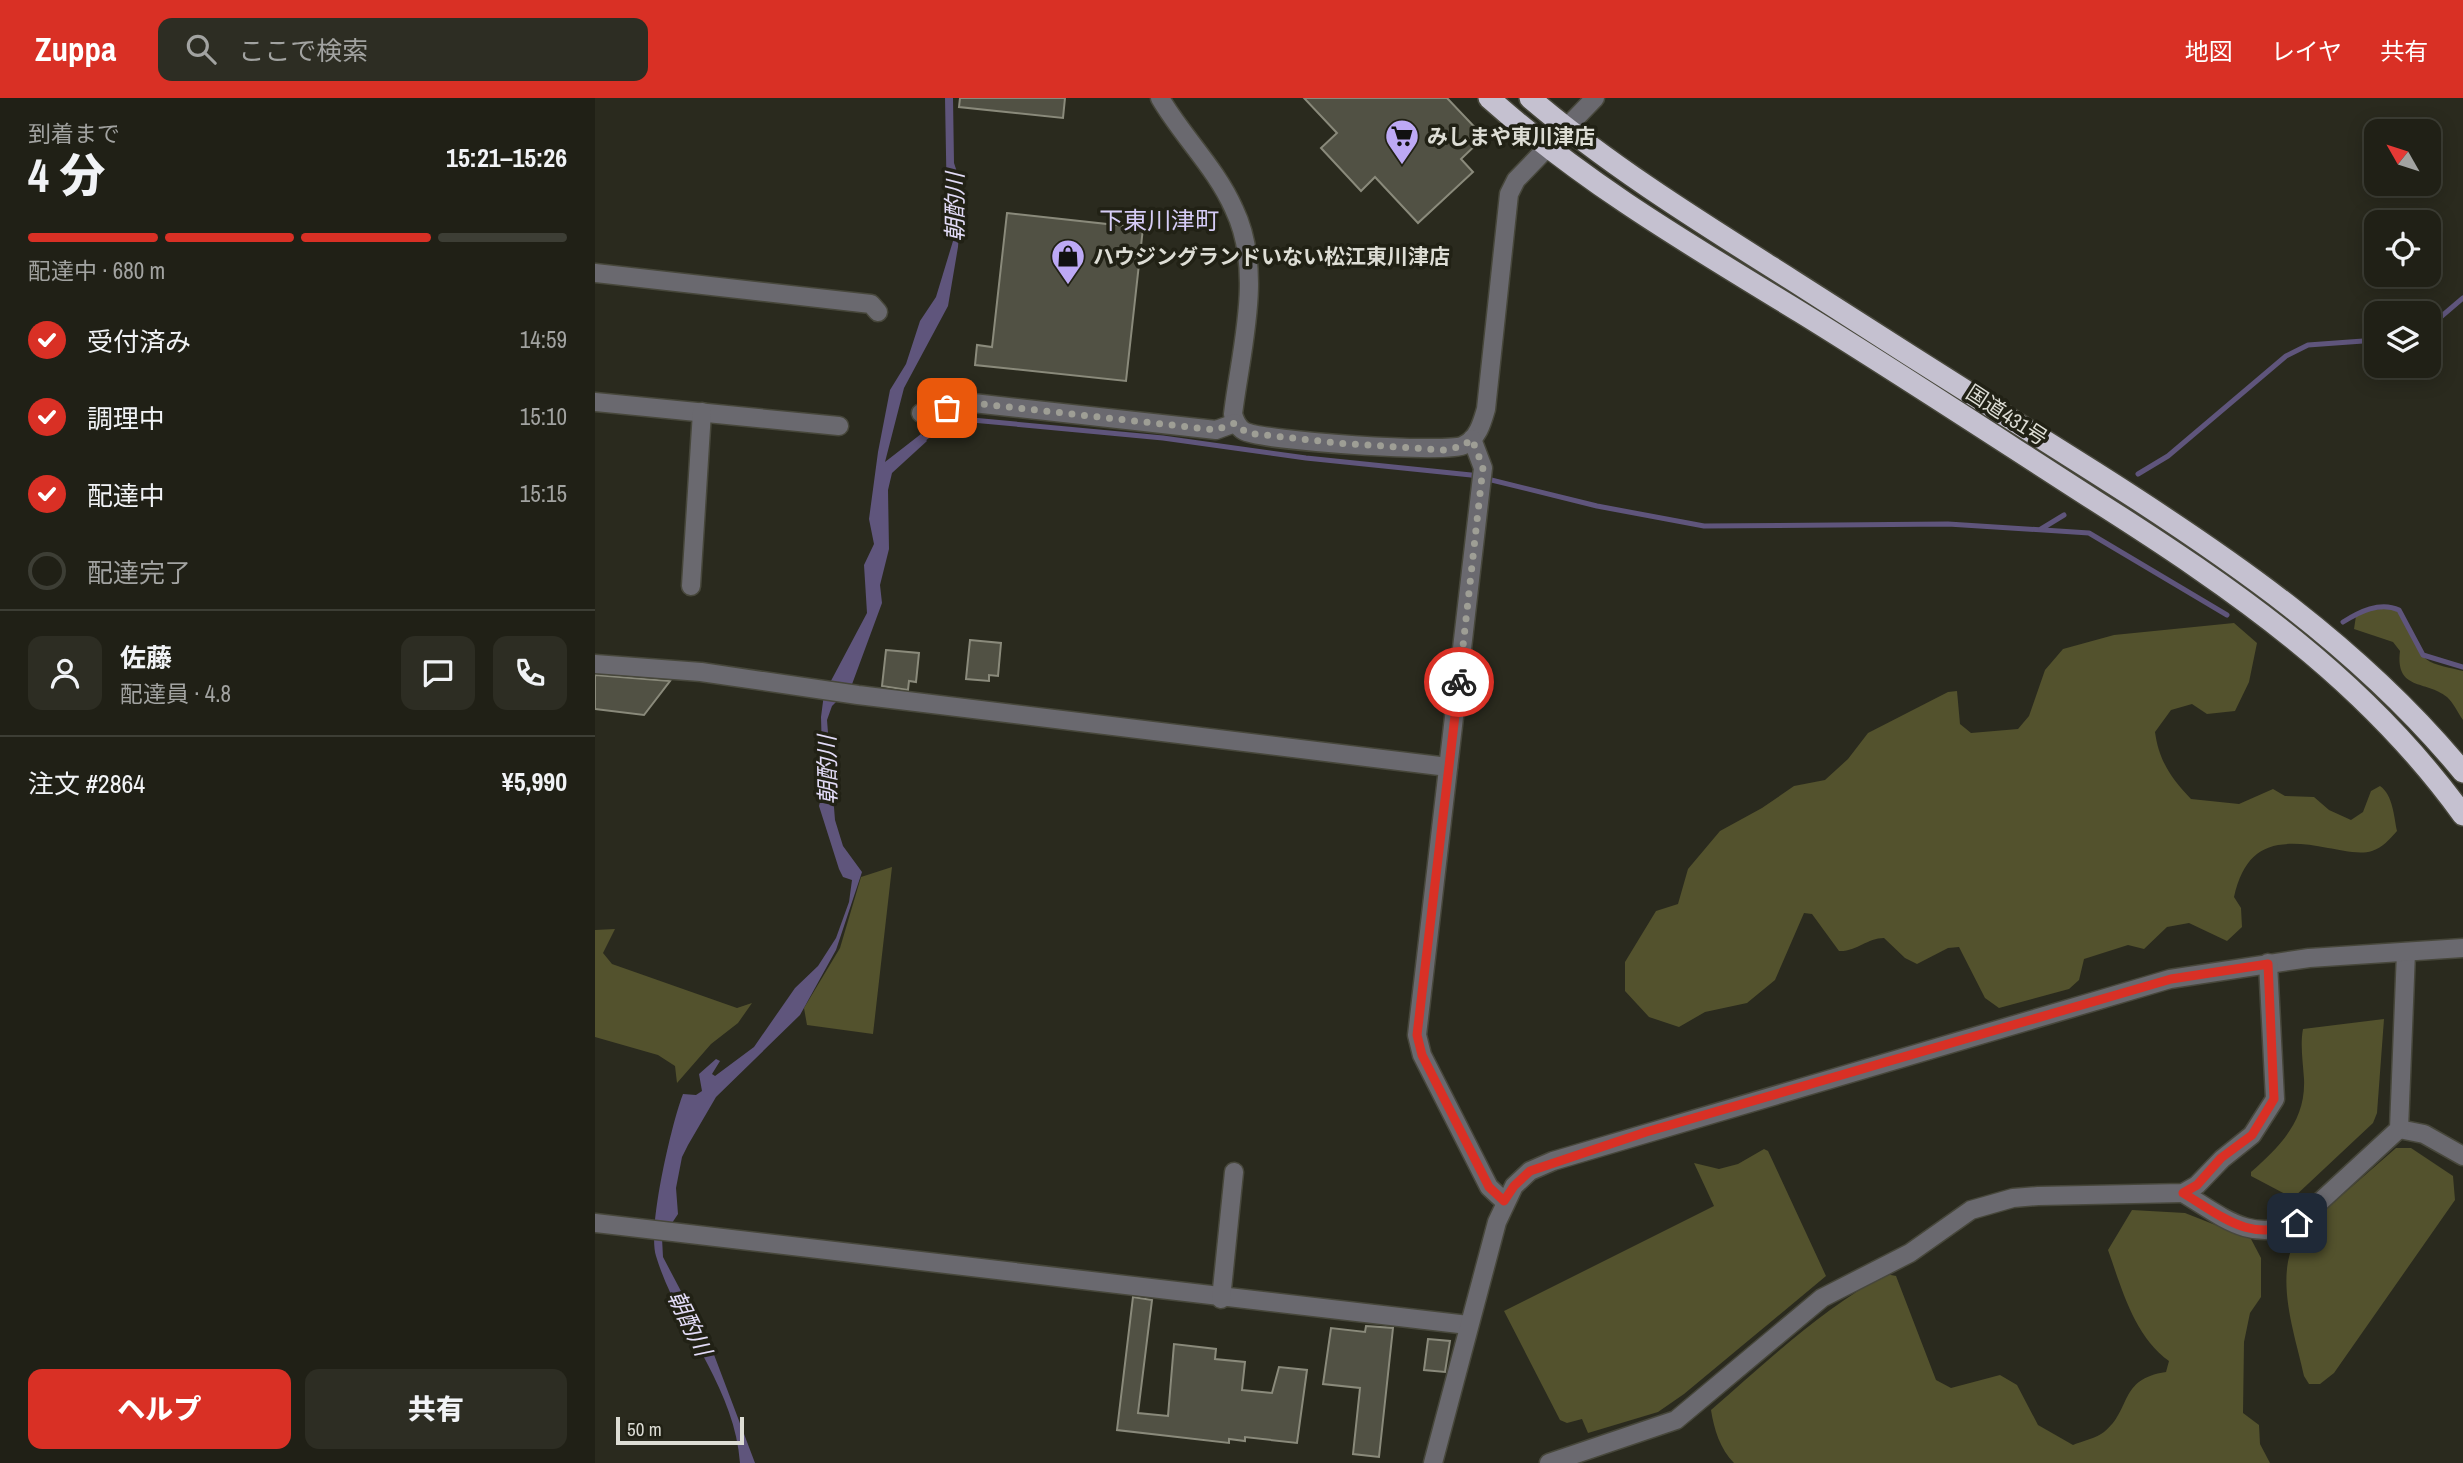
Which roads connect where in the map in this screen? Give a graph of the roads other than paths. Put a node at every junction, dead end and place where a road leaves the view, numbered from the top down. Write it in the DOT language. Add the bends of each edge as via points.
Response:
graph roads {
  1 [pos="1160,98"];
  2 [pos="1489,98"];
  3 [pos="1530,98"];
  4 [pos="1595,98"];
  5 [pos="1566,129"];
  6 [pos="1549,147"];
  7 [pos="595,273"];
  8 [pos="878,312"];
  9 [pos="595,402"];
  10 [pos="702,412"];
  11 [pos="921,412"];
  12 [pos="1235,423"];
  13 [pos="839,426"];
  14 [pos="1472,439"];
  15 [pos="691,586"];
  16 [pos="595,664"];
  17 [pos="1448,767"];
  18 [pos="2463,772"];
  19 [pos="2463,815"];
  20 [pos="2463,948"];
  21 [pos="2406,952"];
  22 [pos="2268,964"];
  23 [pos="2399,1129"];
  24 [pos="2463,1156"];
  25 [pos="1234,1172"];
  26 [pos="2183,1193"];
  27 [pos="1504,1201"];
  28 [pos="595,1223"];
  29 [pos="1221,1299"];
  30 [pos="1468,1325"];
  31 [pos="1434,1463"];
  32 [pos="1549,1463"];
  1 -- 12 [label="street" via="1220,184 1244,236 1249,274"];
  2 -- 6 [label="highway, 国道431号"];
  3 -- 5 [label="highway, 国道431号"];
  4 -- 5 [label="street"];
  5 -- 6 [label="street"];
  5 -- 18 [label="highway, 国道431号" via="1701,223 2163,516 2274,593 2364,669"];
  6 -- 14 [label="street" via="1516,180 1509,194 1486,410"];
  6 -- 19 [label="highway, 国道431号" via="1590,180 1695,249 2092,498 2260,611 2351,686 2441,784"];
  7 -- 8 [label="street" via="871,304"];
  9 -- 10 [label="street"];
  10 -- 13 [label="street"];
  10 -- 15 [label="street"];
  11 -- 12 [label="street" via="973,403 1216,430"];
  12 -- 14 [label="street" via="1247,433 1337,443 1443,450"];
  14 -- 17 [label="street" via="1483,467"];
  16 -- 17 [label="street" via="701,672"];
  17 -- 27 [label="street" via="1417,1035 1422,1055 1489,1187"];
  20 -- 21 [label="street"];
  21 -- 22 [label="street"];
  21 -- 23 [label="street"];
  22 -- 26 [label="street" via="2274,1099 2252,1135"];
  22 -- 27 [label="street" via="2171,979 1553,1161 1521,1178"];
  23 -- 24 [label="street" via="2424,1134"];
  23 -- 26 [label="street" via="2297,1223 2278,1231 2261,1233 2221,1217"];
  25 -- 29 [label="street"];
  26 -- 32 [label="street" via="2013,1198 1971,1210 1917,1249 1822,1298 1676,1420"];
  27 -- 30 [label="street"];
  28 -- 29 [label="street"];
  29 -- 30 [label="street"];
  30 -- 31 [label="street"];
}
